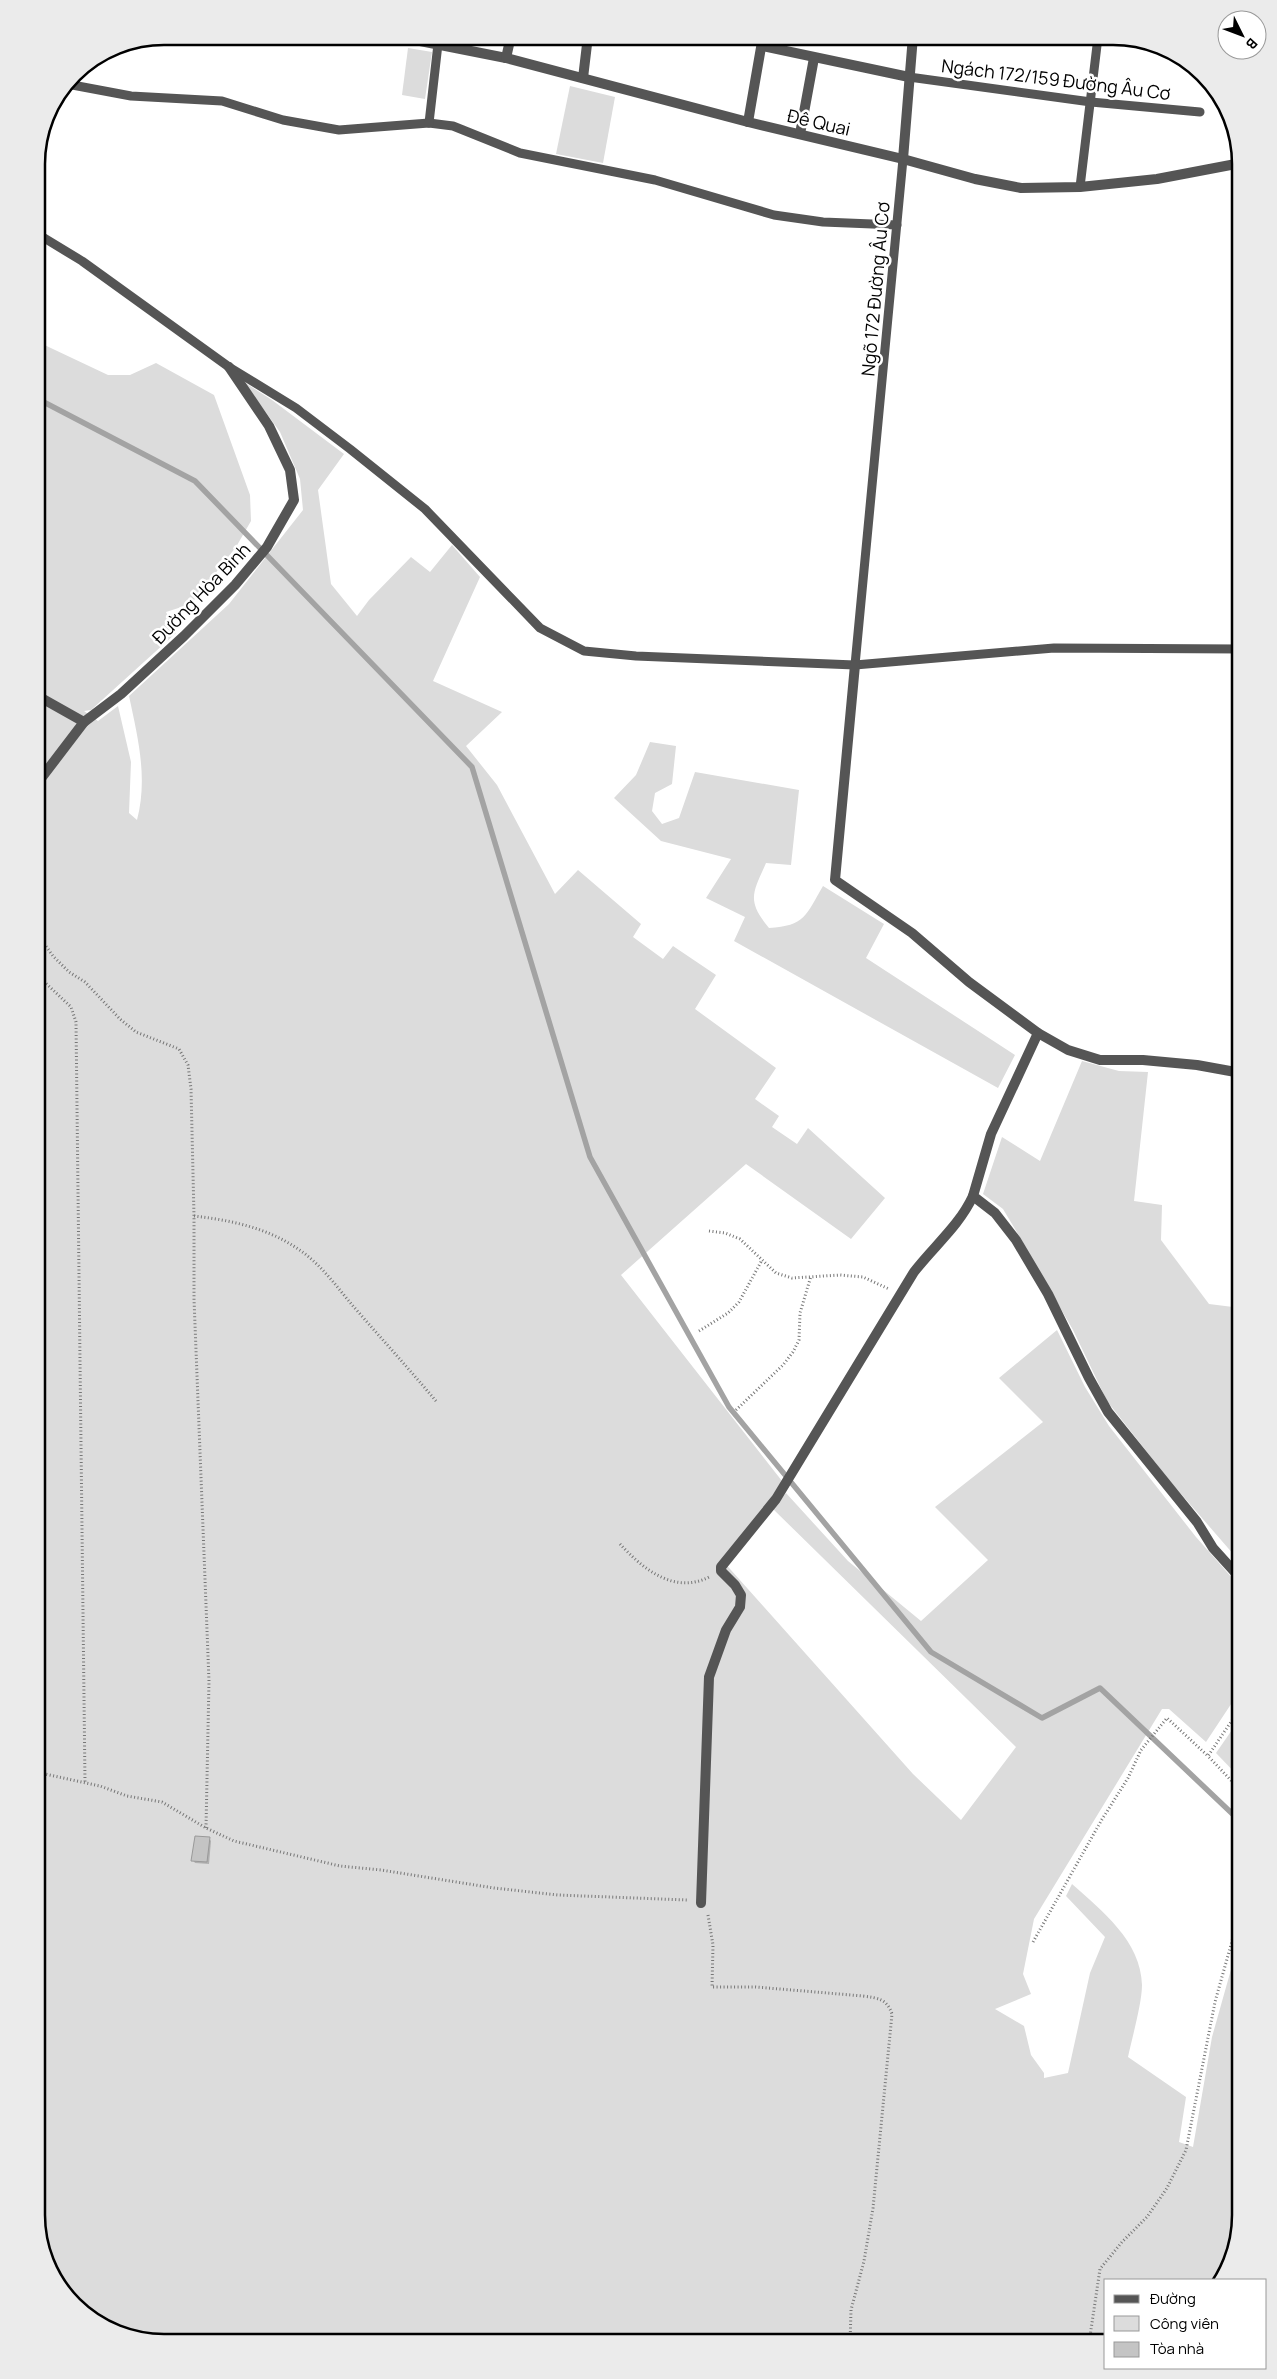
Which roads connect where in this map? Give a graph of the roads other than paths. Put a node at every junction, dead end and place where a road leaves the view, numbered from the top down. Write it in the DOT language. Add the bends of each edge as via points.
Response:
graph roads {
  1 [pos="438,45"];
  2 [pos="443,45"];
  3 [pos="509,45"];
  4 [pos="587,45"];
  5 [pos="762,45"];
  6 [pos="775,45"];
  7 [pos="912,45"];
  8 [pos="1097,45"];
  9 [pos="506,58"];
  10 [pos="814,58"];
  11 [pos="909,77"];
  12 [pos="583,78"];
  13 [pos="74,85"];
  14 [pos="1091,102"];
  15 [pos="1200,112"];
  16 [pos="748,122"];
  17 [pos="429,123"];
  18 [pos="800,134"];
  19 [pos="903,159"];
  20 [pos="1232,165"];
  21 [pos="1080,187"];
  22 [pos="897,225"];
  23 [pos="45,239"];
  24 [pos="229,368"];
  25 [pos="1232,650"];
  26 [pos="855,665"];
  27 [pos="45,700"];
  28 [pos="84,722"];
  29 [pos="45,773"];
  30 [pos="1038,1033"];
  31 [pos="1232,1071"];
  32 [pos="973,1196"];
  33 [pos="1232,1569"];
  34 [pos="701,1903"];
  1 -- 17 [label="lane"];
  2 -- 9 [label="street, Đê Quai"];
  3 -- 9 [label="street"];
  4 -- 12 [label="street"];
  5 -- 16 [label="street"];
  6 -- 10 [label="street"];
  7 -- 11 [label="street"];
  8 -- 14 [label="lane"];
  9 -- 12 [label="street, Đê Quai"];
  10 -- 11 [label="street"];
  10 -- 18 [label="street"];
  11 -- 14 [label="lane, Ngách 172/159 Đường Âu Cơ"];
  11 -- 19 [label="street"];
  12 -- 16 [label="street, Đê Quai"];
  13 -- 17 [label="lane" via="131,96 222,101 283,120 339,130"];
  14 -- 15 [label="lane, Ngách 172/159 Đường Âu Cơ"];
  14 -- 21 [label="lane"];
  16 -- 18 [label="street, Đê Quai"];
  17 -- 22 [label="lane" via="453,126 520,153 655,180 774,214 823,222"];
  18 -- 19 [label="street, Đê Quai"];
  19 -- 21 [label="street, Đê Quai" via="1021,188"];
  19 -- 22 [label="lane, Ngõ 172 Đường Âu Cơ"];
  20 -- 21 [label="street, Đê Quai" via="1157,179"];
  22 -- 26 [label="lane, Ngõ 172 Đường Âu Cơ"];
  23 -- 24 [label="lane" via="82,261"];
  24 -- 26 [label="lane" via="296,408 350,449 425,509 540,628 584,651"];
  24 -- 28 [label="street, Đường Hòa Bình" via="269,426 290,470 294,500 267,548 235,585 177,643"];
  25 -- 26 [label="lane" via="1054,648"];
  26 -- 30 [label="street" via="835,880 912,934 969,982"];
  27 -- 28 [label="street"];
  28 -- 29 [label="street, Đường Hòa Bình"];
  30 -- 31 [label="street" via="1068,1050 1100,1060 1143,1060"];
  30 -- 32 [label="street" via="991,1134"];
  32 -- 33 [label="street" via="995,1213 1016,1240 1048,1294 1108,1412"];
  32 -- 34 [label="street" via="965,1213 930,1251 901,1294 776,1499 721,1567 741,1595 740,1607 726,1630 709,1677"];
}
